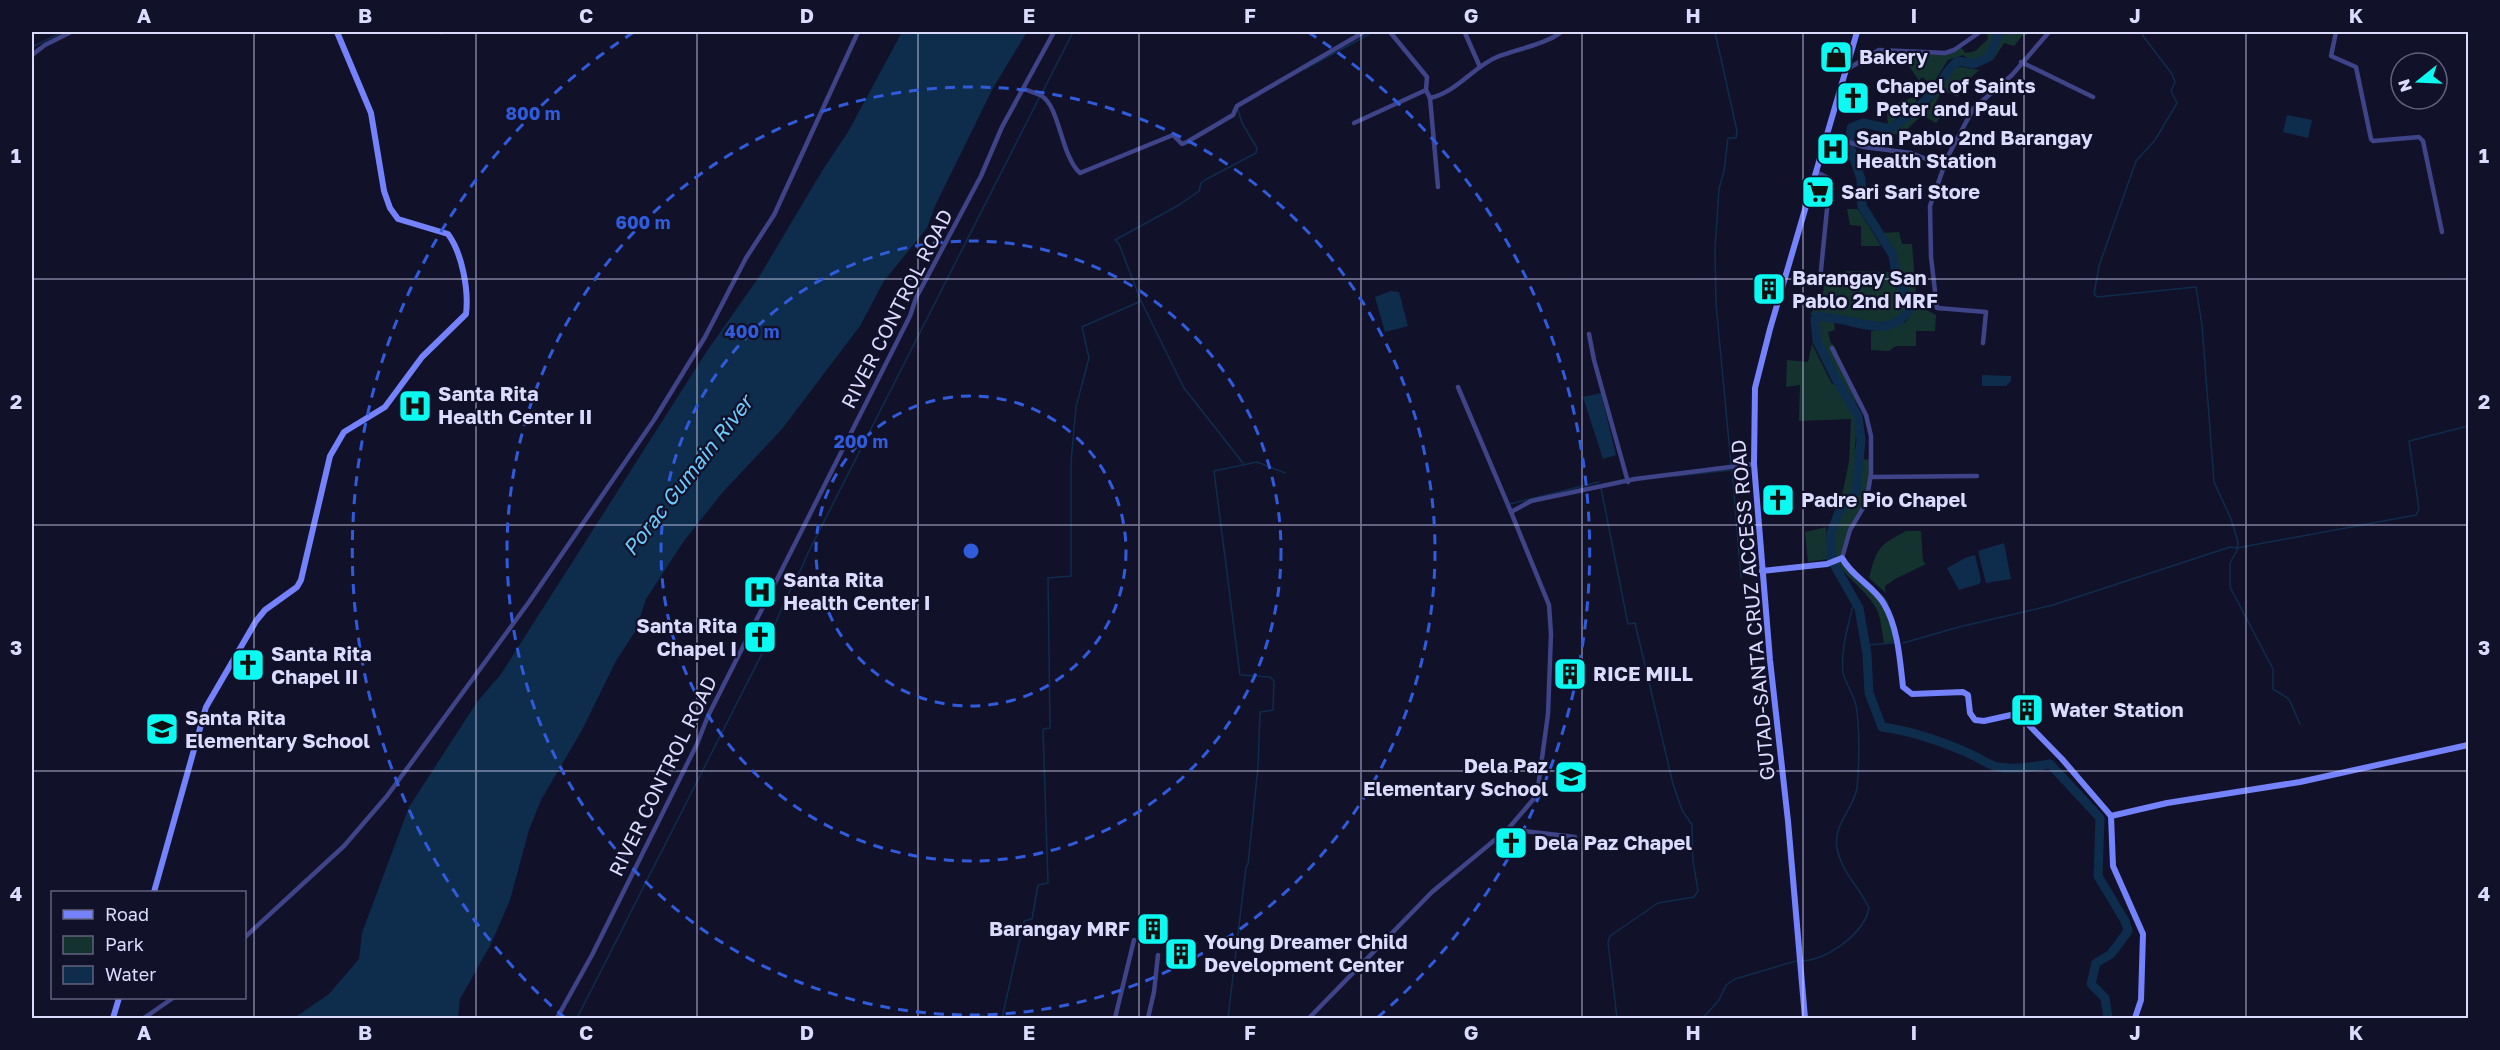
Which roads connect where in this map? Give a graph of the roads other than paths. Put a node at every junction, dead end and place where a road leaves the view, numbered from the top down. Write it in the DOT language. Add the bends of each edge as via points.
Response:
graph roads {
  1 [pos="71,32"];
  2 [pos="337,32"];
  3 [pos="858,32"];
  4 [pos="1054,32"];
  5 [pos="1364,32"];
  6 [pos="1390,32"];
  7 [pos="1561,32"];
  8 [pos="1857,32"];
  9 [pos="1980,32"];
  10 [pos="2049,32"];
  11 [pos="2336,32"];
  12 [pos="1465,33"];
  13 [pos="32,55"];
  14 [pos="2021,62"];
  15 [pos="1480,67"];
  16 [pos="1846,70"];
  17 [pos="1024,89"];
  18 [pos="1426,90"];
  19 [pos="1430,98"];
  20 [pos="2093,98"];
  21 [pos="1354,123"];
  22 [pos="1827,135"];
  23 [pos="1944,166"];
  24 [pos="1816,172"];
  25 [pos="1438,187"];
  26 [pos="2442,231"];
  27 [pos="1820,280"];
  28 [pos="1589,334"];
  29 [pos="1983,343"];
  30 [pos="1832,348"];
  31 [pos="1458,387"];
  32 [pos="1754,465"];
  33 [pos="1977,476"];
  34 [pos="1870,477"];
  35 [pos="1628,481"];
  36 [pos="1511,512"];
  37 [pos="1839,560"];
  38 [pos="1762,571"];
  39 [pos="2469,746"];
  40 [pos="2111,816"];
  41 [pos="1508,829"];
  42 [pos="1575,837"];
  43 [pos="154,891"];
  44 [pos="246,936"];
  45 [pos="1134,940"];
  46 [pos="1158,955"];
  47 [pos="118,999"];
  48 [pos="172,999"];
  49 [pos="113,1018"];
  50 [pos="144,1018"];
  51 [pos="557,1018"];
  52 [pos="1115,1018"];
  53 [pos="1148,1018"];
  54 [pos="1309,1018"];
  55 [pos="1805,1018"];
  56 [pos="2135,1018"];
  1 -- 13 [label="street"];
  2 -- 43 [label="street" via="371,112 390,208 398,219 448,234 456,248 464,282 466,314 422,357 385,407 344,432 337,442 297,586 256,621 206,707"];
  3 -- 44 [label="street" via="774,215 654,420 529,602 387,796 344,846"];
  4 -- 17 [label="street, RIVER CONTROL ROAD"];
  5 -- 17 [label="street" via="1237,105 1233,115 1187,142 1182,144 1173,135 1080,173 1049,105 1042,96"];
  6 -- 18 [label="street" via="1426,77"];
  7 -- 15 [label="street"];
  8 -- 16 [label="street, GUTAD-SANTA CRUZ ACCESS ROAD"];
  9 -- 16 [label="street" via="1945,53 1879,50"];
  10 -- 14 [label="street"];
  11 -- 26 [label="street" via="2331,56 2356,67 2371,139 2420,137 2423,141"];
  12 -- 15 [label="street"];
  14 -- 20 [label="street"];
  14 -- 23 [label="street" via="1973,109"];
  15 -- 19 [label="street" via="1464,81"];
  16 -- 22 [label="street, GUTAD-SANTA CRUZ ACCESS ROAD"];
  17 -- 51 [label="street, RIVER CONTROL ROAD" via="916,297 910,316 708,716 698,744"];
  18 -- 19 [label="street"];
  18 -- 21 [label="street"];
  19 -- 25 [label="street"];
  22 -- 23 [label="street" via="1864,147 1911,153"];
  22 -- 24 [label="street, GUTAD-SANTA CRUZ ACCESS ROAD"];
  23 -- 29 [label="street" via="1930,206 1937,308 1986,312"];
  24 -- 27 [label="street" via="1830,179"];
  24 -- 32 [label="street, GUTAD-SANTA CRUZ ACCESS ROAD" via="1755,388"];
  28 -- 35 [label="street"];
  30 -- 34 [label="street" via="1869,421"];
  31 -- 36 [label="street"];
  32 -- 35 [label="street"];
  32 -- 38 [label="street, GUTAD-SANTA CRUZ ACCESS ROAD"];
  33 -- 34 [label="street"];
  34 -- 37 [label="street" via="1866,503"];
  35 -- 36 [label="street" via="1531,501"];
  36 -- 41 [label="street" via="1549,605 1551,634 1548,714 1537,795"];
  37 -- 38 [label="street"];
  37 -- 40 [label="street" via="1884,604 1906,692 1965,692 1970,713 1979,721 2018,716"];
  38 -- 55 [label="street, GUTAD-SANTA CRUZ ACCESS ROAD"];
  39 -- 40 [label="street"];
  40 -- 56 [label="street" via="2113,866 2143,934 2141,1000"];
  41 -- 42 [label="street"];
  41 -- 54 [label="street" via="1431,892"];
  45 -- 52 [label="street"];
  46 -- 53 [label="street"];
  47 -- 49 [label="street"];
  48 -- 50 [label="street"];
}
